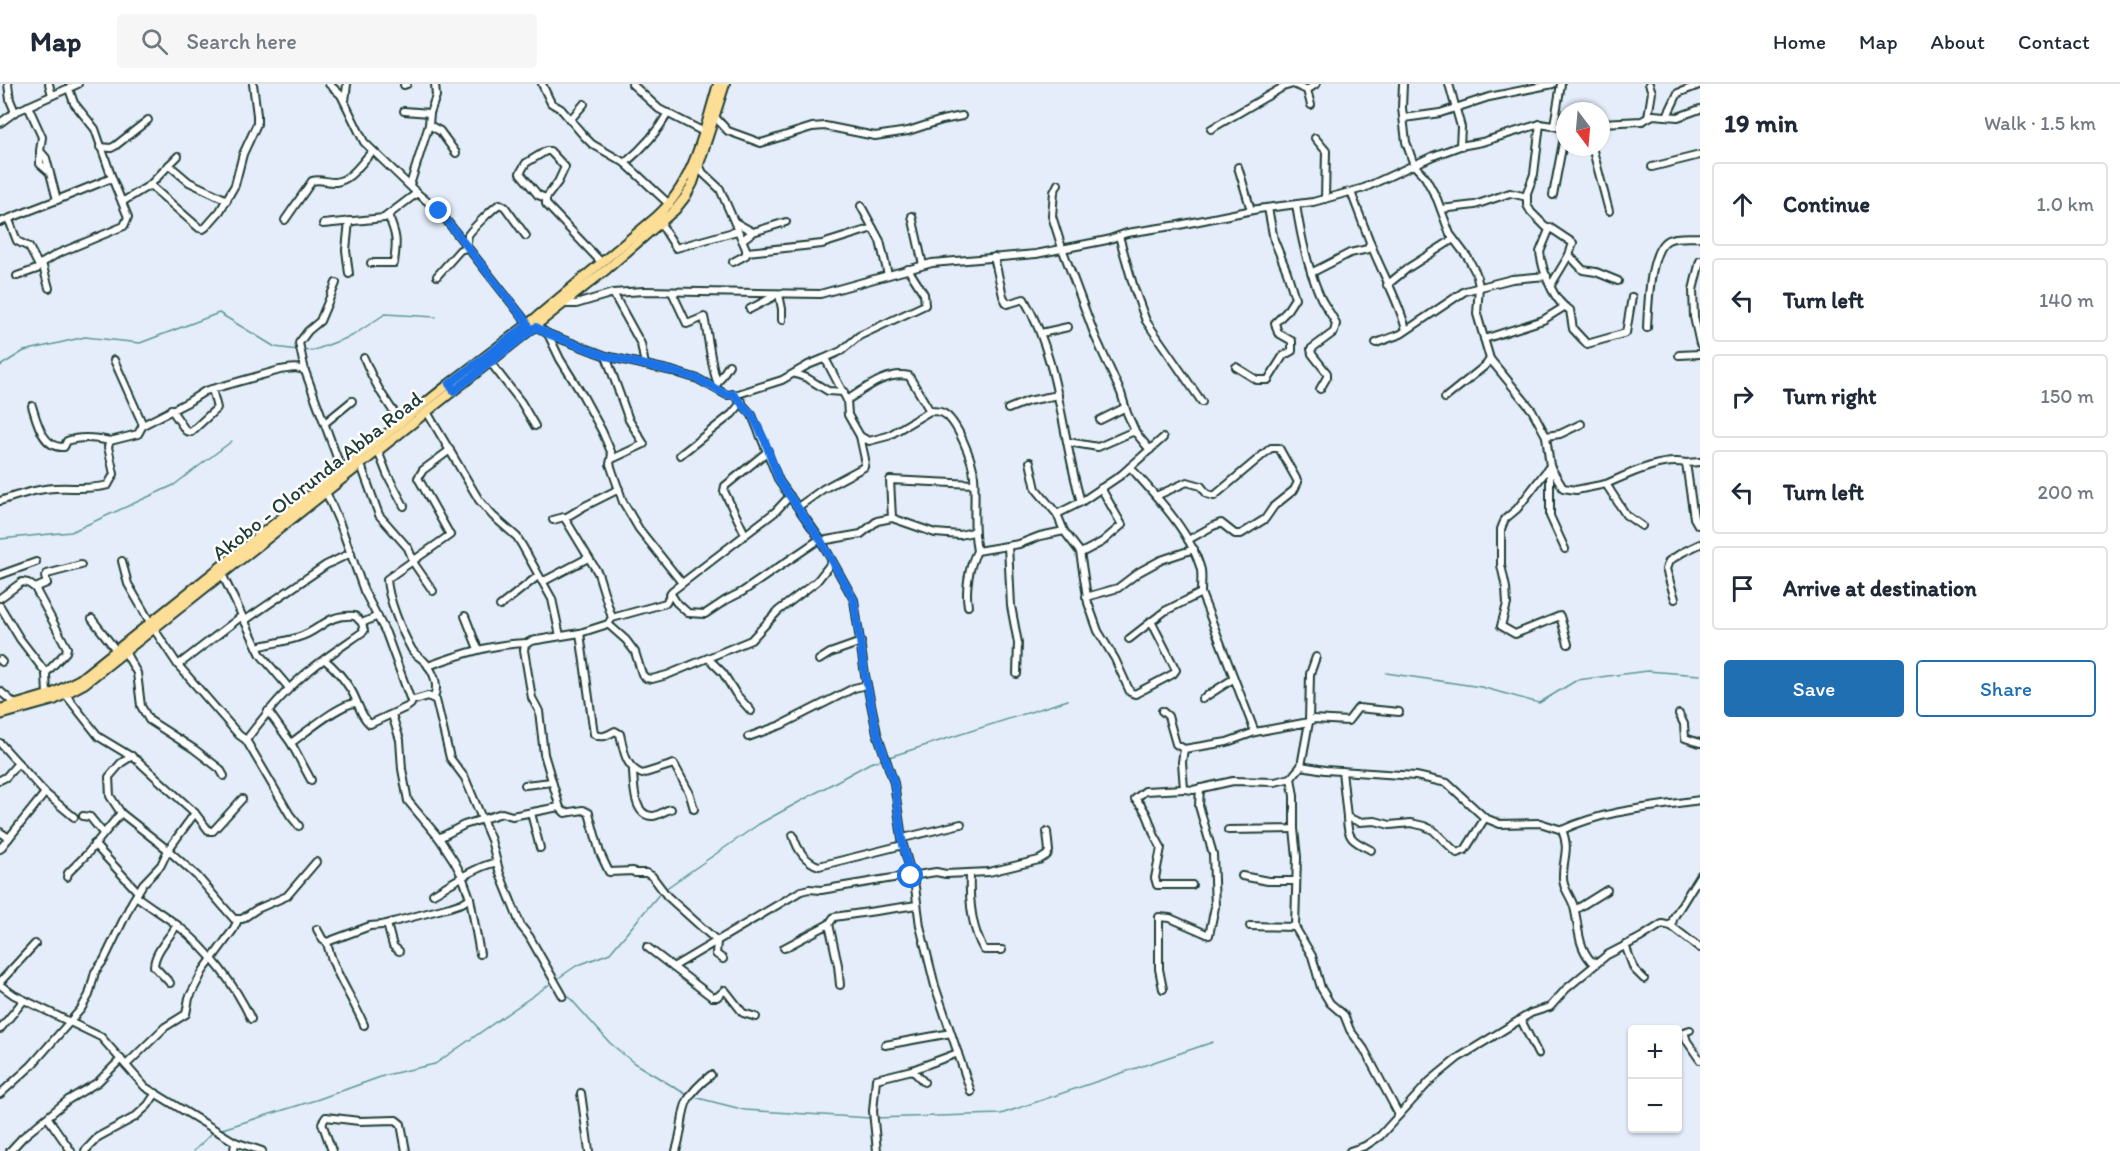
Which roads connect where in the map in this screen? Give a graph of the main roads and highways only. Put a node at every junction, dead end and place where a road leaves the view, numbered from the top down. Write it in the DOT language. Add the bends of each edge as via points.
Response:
graph roads {
  1 [pos="718,84"];
  2 [pos="725,84"];
  3 [pos="532,325"];
  4 [pos="452,387"];
  5 [pos="152,626"];
  6 [pos="108,661"];
  7 [pos="0,709"];
  8 [pos="0,715"];
  1 -- 3 [label="main road, Akobo - Olorunda Abba Road" via="693,164 670,205"];
  2 -- 3 [label="main road, Akobo - Olorunda Abba Road" via="700,167 686,196 661,224"];
  3 -- 4 [label="main road, Akobo - Olorunda Abba Road"];
  3 -- 4 [label="main road, Akobo - Olorunda Abba Road" via="490,362"];
  4 -- 5 [label="main road, Akobo - Olorunda Abba Road" via="402,422"];
  4 -- 5 [label="main road, Akobo - Olorunda Abba Road" via="361,465"];
  5 -- 6 [label="main road, Akobo - Olorunda Abba Road" via="125,652"];
  5 -- 6 [label="main road, Akobo - Olorunda Abba Road" via="116,650"];
  6 -- 7 [label="main road, Akobo - Olorunda Abba Road" via="66,688"];
  6 -- 8 [label="main road, Akobo - Olorunda Abba Road" via="66,695"];
}
